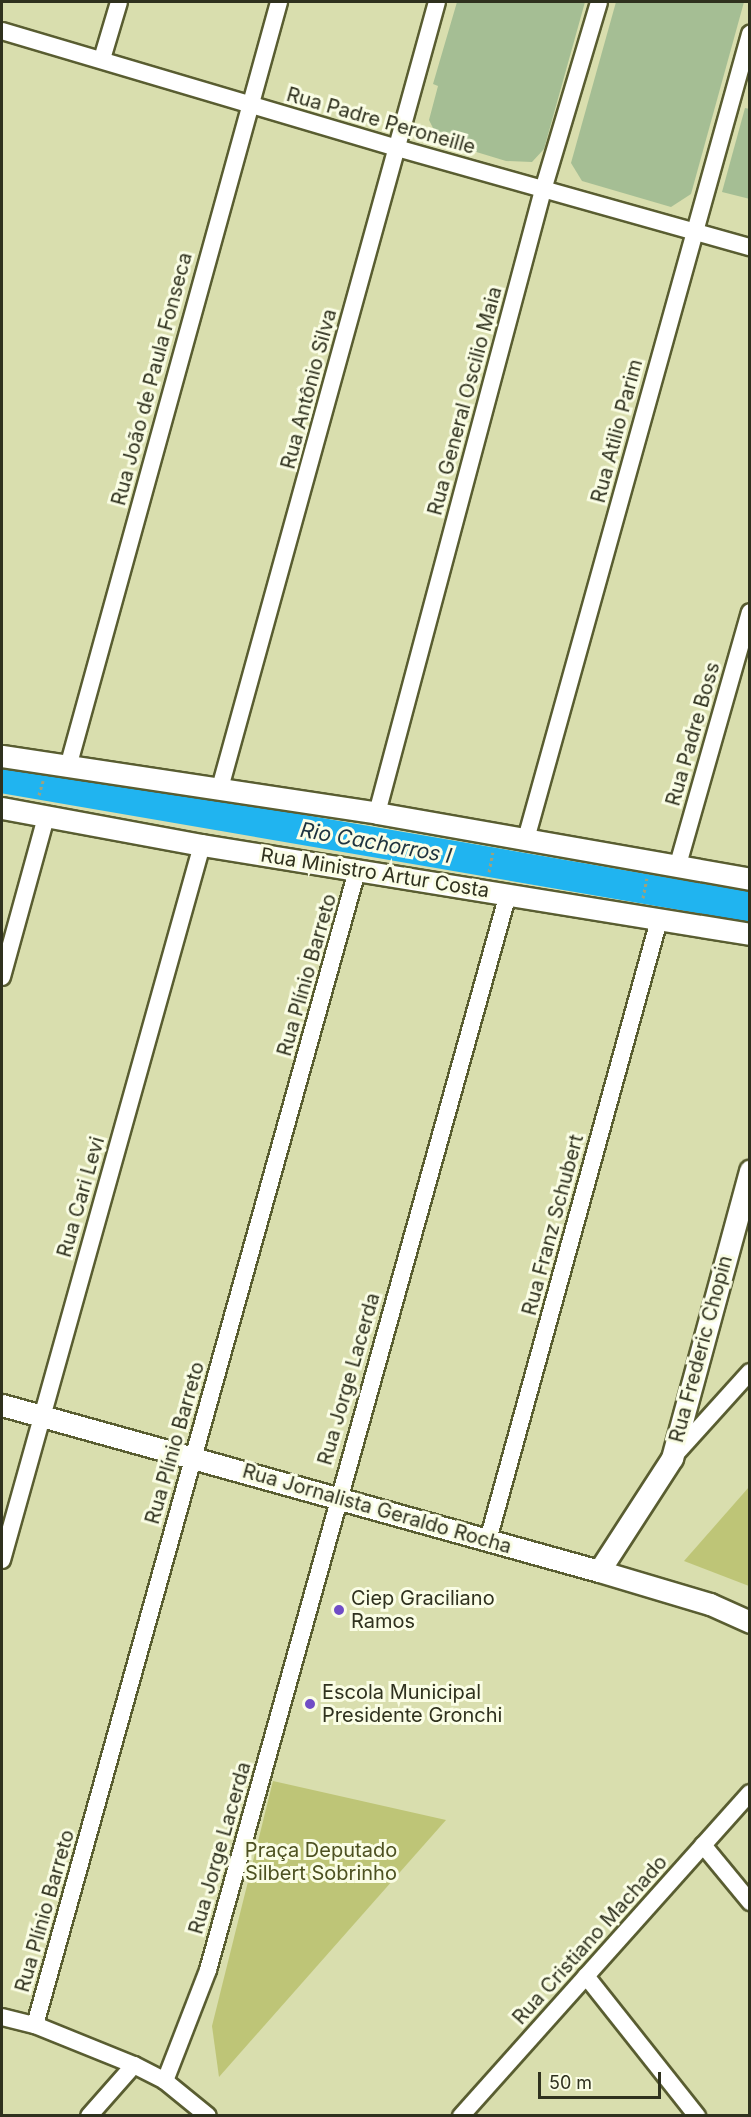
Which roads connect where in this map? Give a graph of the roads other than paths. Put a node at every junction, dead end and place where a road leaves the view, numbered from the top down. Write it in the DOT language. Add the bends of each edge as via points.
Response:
graph roads {
  1 [pos="119,2"];
  2 [pos="279,2"];
  3 [pos="437,2"];
  4 [pos="599,2"];
  5 [pos="2,31"];
  6 [pos="750,34"];
  7 [pos="102,59"];
  8 [pos="249,105"];
  9 [pos="397,148"];
  10 [pos="543,190"];
  11 [pos="693,231"];
  12 [pos="750,247"];
  13 [pos="750,612"];
  14 [pos="2,756"];
  15 [pos="68,767"];
  16 [pos="220,788"];
  17 [pos="2,808"];
  18 [pos="41,811"];
  19 [pos="376,813"];
  20 [pos="526,839"];
  21 [pos="202,845"];
  22 [pos="677,868"];
  23 [pos="357,871"];
  24 [pos="750,879"];
  25 [pos="508,894"];
  26 [pos="659,921"];
  27 [pos="750,934"];
  28 [pos="2,977"];
  29 [pos="750,1170"];
  30 [pos="750,1372"];
  31 [pos="2,1405"];
  32 [pos="42,1417"];
  33 [pos="193,1458"];
  34 [pos="672,1458"];
  35 [pos="338,1498"];
  36 [pos="488,1540"];
  37 [pos="2,1560"];
  38 [pos="599,1571"];
  39 [pos="750,1622"];
  40 [pos="750,1793"];
  41 [pos="703,1845"];
  42 [pos="750,1902"];
  43 [pos="586,1976"];
  44 [pos="2,2017"];
  45 [pos="35,2025"];
  46 [pos="134,2065"];
  47 [pos="165,2081"];
  48 [pos="88,2115"];
  49 [pos="208,2115"];
  50 [pos="462,2115"];
  51 [pos="698,2115"];
  1 -- 7 [label="street"];
  2 -- 8 [label="street, Rua João de Paula Fonseca"];
  3 -- 9 [label="street, Rua Antônio Silva"];
  4 -- 10 [label="street, Rua General Oscilio Maia"];
  5 -- 7 [label="street, Rua Padre Peroneille"];
  6 -- 11 [label="street, Rua Atilio Parim"];
  7 -- 8 [label="street, Rua Padre Peroneille"];
  8 -- 9 [label="street, Rua Padre Peroneille"];
  8 -- 15 [label="street, Rua João de Paula Fonseca"];
  9 -- 10 [label="street, Rua Padre Peroneille"];
  9 -- 16 [label="street, Rua Antônio Silva"];
  10 -- 11 [label="street, Rua Padre Peroneille"];
  10 -- 19 [label="street, Rua General Oscilio Maia"];
  11 -- 12 [label="street, Rua Padre Peroneille"];
  11 -- 20 [label="street, Rua Atilio Parim"];
  13 -- 22 [label="street, Rua Padre Boss"];
  14 -- 15 [label="street"];
  15 -- 16 [label="street"];
  16 -- 19 [label="street"];
  17 -- 18 [label="street, Rua Ministro Artur Costa"];
  18 -- 21 [label="street, Rua Ministro Artur Costa"];
  18 -- 28 [label="street"];
  19 -- 20 [label="street"];
  20 -- 22 [label="street"];
  21 -- 23 [label="street, Rua Ministro Artur Costa"];
  21 -- 32 [label="street, Rua Cari Levi"];
  22 -- 24 [label="street"];
  23 -- 25 [label="street, Rua Ministro Artur Costa"];
  23 -- 33 [label="street, Rua Plínio Barreto"];
  25 -- 26 [label="street, Rua Ministro Artur Costa"];
  25 -- 35 [label="street, Rua Jorge Lacerda"];
  26 -- 27 [label="street, Rua Ministro Artur Costa"];
  26 -- 36 [label="street, Rua Franz Schubert"];
  29 -- 34 [label="street, Rua Frederic Chopin"];
  30 -- 34 [label="street"];
  31 -- 32 [label="street, Rua Jornalista Geraldo Rocha"];
  32 -- 33 [label="street, Rua Jornalista Geraldo Rocha"];
  32 -- 37 [label="street, Rua Cari Levi"];
  33 -- 35 [label="street, Rua Jornalista Geraldo Rocha"];
  33 -- 45 [label="street, Rua Plínio Barreto"];
  34 -- 38 [label="street, Rua Frederic Chopin"];
  35 -- 36 [label="street, Rua Jornalista Geraldo Rocha"];
  35 -- 47 [label="street, Rua Jorge Lacerda" via="208,1970"];
  36 -- 38 [label="street, Rua Jornalista Geraldo Rocha"];
  38 -- 39 [label="street, Rua Jornalista Geraldo Rocha" via="710,1604"];
  40 -- 41 [label="street, Rua Cristiano Machado"];
  41 -- 42 [label="street"];
  41 -- 43 [label="street, Rua Cristiano Machado"];
  43 -- 50 [label="street, Rua Cristiano Machado"];
  43 -- 51 [label="street"];
  44 -- 45 [label="street"];
  45 -- 46 [label="street"];
  46 -- 47 [label="street"];
  46 -- 48 [label="street"];
  47 -- 49 [label="street"];
}
